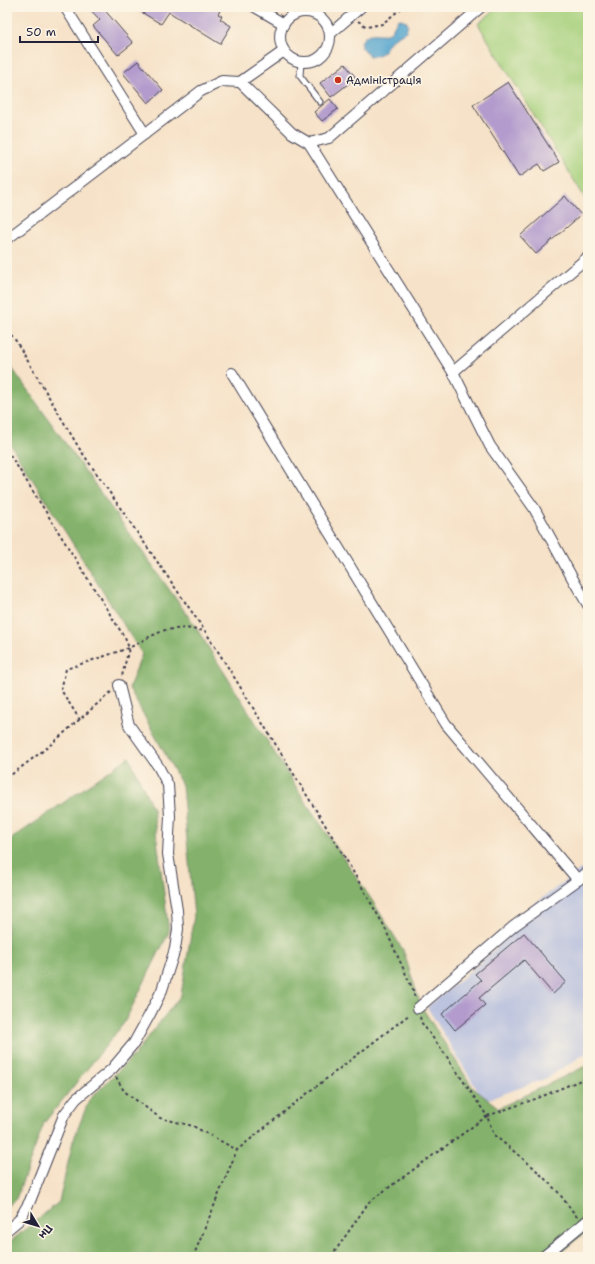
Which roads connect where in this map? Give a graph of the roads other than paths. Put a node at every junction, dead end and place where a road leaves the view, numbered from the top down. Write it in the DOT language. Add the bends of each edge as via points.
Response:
graph roads {
  1 [pos="66,7"];
  2 [pos="255,7"];
  3 [pos="361,7"];
  4 [pos="481,7"];
  5 [pos="284,24"];
  6 [pos="330,34"];
  7 [pos="284,51"];
  8 [pos="301,62"];
  9 [pos="240,82"];
  10 [pos="320,102"];
  11 [pos="145,134"];
  12 [pos="309,143"];
  13 [pos="7,239"];
  14 [pos="588,257"];
  15 [pos="454,372"];
  16 [pos="232,373"];
  17 [pos="588,605"];
  18 [pos="119,685"];
  19 [pos="588,872"];
  20 [pos="578,880"];
  21 [pos="418,1008"];
  22 [pos="585,1222"];
  23 [pos="7,1230"];
  24 [pos="543,1257"];
  1 -- 11 [label="street"];
  2 -- 5 [label="street"];
  3 -- 6 [label="street"];
  4 -- 12 [label="street" via="329,138"];
  5 -- 6 [label="street" via="294,15 308,12 321,18"];
  5 -- 7 [label="street" via="280,37"];
  6 -- 8 [label="street" via="328,46 321,56"];
  7 -- 8 [label="street"];
  7 -- 9 [label="street"];
  8 -- 10 [label="lane" via="300,76"];
  9 -- 11 [label="street" via="222,81 201,91"];
  9 -- 12 [label="street" via="292,133"];
  11 -- 13 [label="street"];
  12 -- 15 [label="street"];
  14 -- 15 [label="street"];
  15 -- 17 [label="street" via="490,446 534,508"];
  16 -- 20 [label="street" via="446,724"];
  18 -- 23 [label="street" via="129,725 168,785 168,854 178,929 175,949 159,996 134,1043 112,1069 76,1099 64,1116 30,1201 19,1220"];
  19 -- 20 [label="street"];
  20 -- 21 [label="street" via="514,926"];
  22 -- 24 [label="street"];
}
